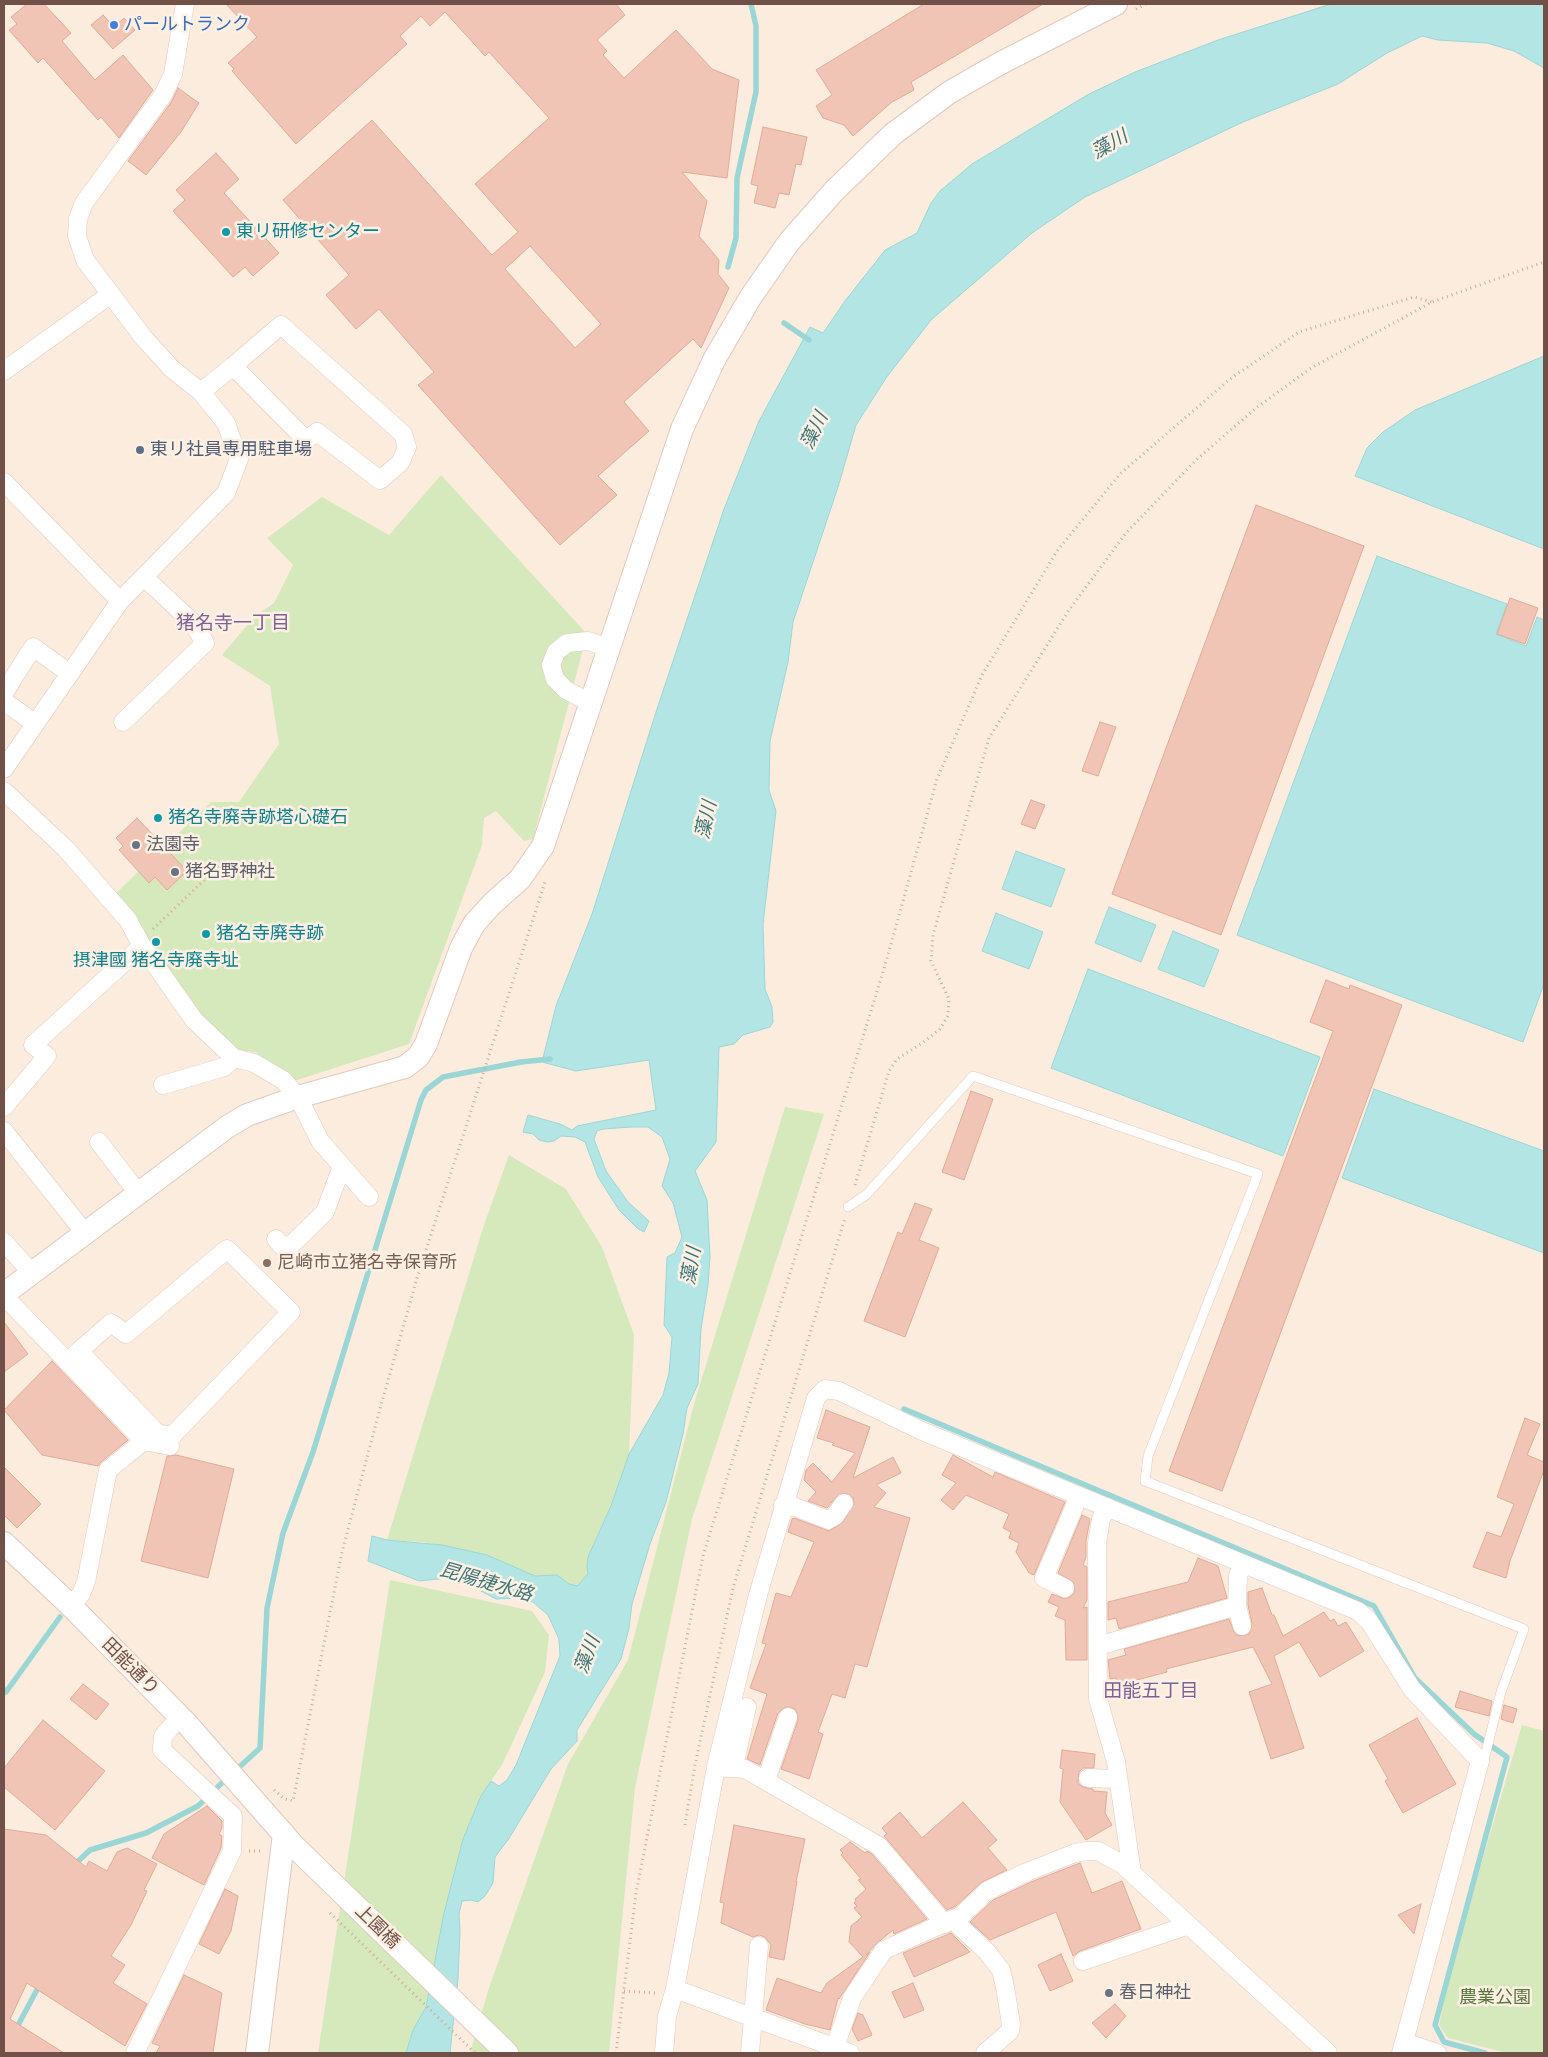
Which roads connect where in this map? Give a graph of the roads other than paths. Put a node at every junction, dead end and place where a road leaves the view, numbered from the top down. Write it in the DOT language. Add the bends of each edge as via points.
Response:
graph roads {
  1 [pos="185,4"];
  2 [pos="1124,7"];
  3 [pos="111,294"];
  4 [pos="233,366"];
  5 [pos="4,371"];
  6 [pos="201,392"];
  7 [pos="4,482"];
  8 [pos="144,577"];
  9 [pos="120,601"];
  10 [pos="609,648"];
  11 [pos="69,673"];
  12 [pos="4,692"];
  13 [pos="4,701"];
  14 [pos="592,703"];
  15 [pos="123,722"];
  16 [pos="34,724"];
  17 [pos="4,769"];
  18 [pos="4,790"];
  19 [pos="142,946"];
  20 [pos="234,1058"];
  21 [pos="163,1085"];
  22 [pos="298,1097"];
  23 [pos="4,1107"];
  24 [pos="4,1131"];
  25 [pos="99,1142"];
  26 [pos="342,1166"];
  27 [pos="138,1193"];
  28 [pos="370,1197"];
  29 [pos="848,1207"];
  30 [pos="85,1233"];
  31 [pos="4,1242"];
  32 [pos="286,1251"];
  33 [pos="32,1273"];
  34 [pos="4,1295"];
  35 [pos="73,1356"];
  36 [pos="172,1436"];
  37 [pos="144,1441"];
  38 [pos="1079,1496"];
  39 [pos="844,1503"];
  40 [pos="784,1505"];
  41 [pos="1107,1507"];
  42 [pos="4,1543"];
  43 [pos="1243,1564"];
  44 [pos="1065,1588"];
  45 [pos="71,1606"];
  46 [pos="1237,1606"];
  47 [pos="1242,1626"];
  48 [pos="1098,1646"];
  49 [pos="748,1707"];
  50 [pos="180,1717"];
  51 [pos="788,1717"];
  52 [pos="1479,1765"];
  53 [pos="725,1767"];
  54 [pos="1088,1778"];
  55 [pos="1118,1779"];
  56 [pos="766,1780"];
  57 [pos="260,1790"];
  58 [pos="289,1840"];
  59 [pos="1132,1873"];
  60 [pos="949,1922"];
  61 [pos="1189,1925"];
  62 [pos="758,1946"];
  63 [pos="1083,1961"];
  64 [pos="667,1988"];
  65 [pos="753,2017"];
  66 [pos="1403,2048"];
  67 [pos="842,2050"];
  68 [pos="135,2053"];
  69 [pos="257,2053"];
  70 [pos="507,2053"];
  71 [pos="664,2053"];
  72 [pos="750,2053"];
  73 [pos="985,2053"];
  74 [pos="1328,2053"];
  75 [pos="1437,2053"];
  1 -- 3 [label="street" via="173,74 163,95 84,203 78,219 78,236 85,260"];
  2 -- 10 [label="street" via="999,64 950,92 900,128 834,191 789,242 750,298 714,360 682,429"];
  3 -- 5 [label="street"];
  3 -- 6 [label="street" via="172,369"];
  4 -- 4 [label="street" via="281,325 403,434 407,447 400,463 380,480 317,432 306,440"];
  4 -- 6 [label="street"];
  6 -- 8 [label="street" via="226,422 239,459 226,494"];
  7 -- 9 [label="street"];
  8 -- 9 [label="street"];
  8 -- 15 [label="street" via="193,623 205,643"];
  9 -- 11 [label="street"];
  10 -- 14 [label="street"];
  10 -- 14 [label="street" via="588,641 567,643 556,652 551,665 555,679 566,690"];
  11 -- 12 [label="street" via="33,647"];
  11 -- 16 [label="street"];
  13 -- 16 [label="street"];
  14 -- 22 [label="street" via="543,846 520,879 474,924 460,948 426,1044 418,1057 405,1067"];
  16 -- 17 [label="street"];
  18 -- 19 [label="street" via="66,849 128,920"];
  19 -- 20 [label="street" via="194,1020"];
  19 -- 23 [label="street" via="33,1045 47,1056"];
  20 -- 21 [label="street" via="224,1067"];
  20 -- 22 [label="street" via="254,1064 283,1080"];
  22 -- 26 [label="street" via="320,1141"];
  22 -- 27 [label="street" via="247,1115 227,1126"];
  24 -- 30 [label="street"];
  25 -- 27 [label="street"];
  26 -- 28 [label="street"];
  26 -- 32 [label="street" via="325,1212"];
  27 -- 30 [label="street"];
  29 -- 52 [label="lane" via="867,1194 973,1076 1258,1174 1148,1456 1146,1481 1524,1629 1501,1692 1485,1756"];
  30 -- 33 [label="street"];
  31 -- 33 [label="street"];
  33 -- 34 [label="street"];
  34 -- 35 [label="street"];
  35 -- 36 [label="street" via="157,1433"];
  35 -- 36 [label="street" via="111,1323 126,1334 227,1249 291,1312"];
  35 -- 37 [label="street"];
  36 -- 37 [label="street" via="170,1447"];
  37 -- 45 [label="street" via="108,1470 86,1582"];
  38 -- 40 [label="street" via="922,1431 839,1391 825,1389 816,1398"];
  38 -- 41 [label="street"];
  38 -- 44 [label="street" via="1042,1583"];
  39 -- 40 [label="street" via="828,1520"];
  40 -- 53 [label="street" via="758,1595"];
  41 -- 43 [label="street"];
  41 -- 48 [label="street" via="1101,1519 1097,1543"];
  42 -- 45 [label="street, 田能通り"];
  43 -- 46 [label="street" via="1238,1576"];
  43 -- 52 [label="street" via="1358,1611 1369,1621 1412,1689 1480,1761"];
  45 -- 50 [label="street, 田能通り"];
  46 -- 47 [label="street"];
  46 -- 48 [label="street"];
  48 -- 55 [label="street" via="1098,1699"];
  49 -- 53 [label="street"];
  50 -- 57 [label="street, 田能通り"];
  50 -- 68 [label="street" via="163,1736 162,1750 233,1816 232,1851"];
  51 -- 56 [label="street"];
  52 -- 66 [label="street"];
  53 -- 56 [label="street" via="745,1768"];
  53 -- 64 [label="street"];
  54 -- 55 [label="street"];
  55 -- 59 [label="street"];
  56 -- 60 [label="street" via="879,1846"];
  57 -- 58 [label="street, 上園橋"];
  58 -- 69 [label="street"];
  58 -- 70 [label="street, 上園橋"];
  59 -- 60 [label="street" via="1098,1852 1075,1853 986,1891 962,1915"];
  59 -- 61 [label="street"];
  60 -- 67 [label="street" via="884,1950 852,1998"];
  60 -- 73 [label="street" via="987,1952 1001,1970 1010,2031"];
  61 -- 63 [label="street"];
  61 -- 74 [label="street"];
  62 -- 65 [label="street"];
  64 -- 65 [label="street"];
  64 -- 71 [label="street"];
  65 -- 67 [label="street"];
  65 -- 72 [label="street"];
  66 -- 75 [label="street"];
}
